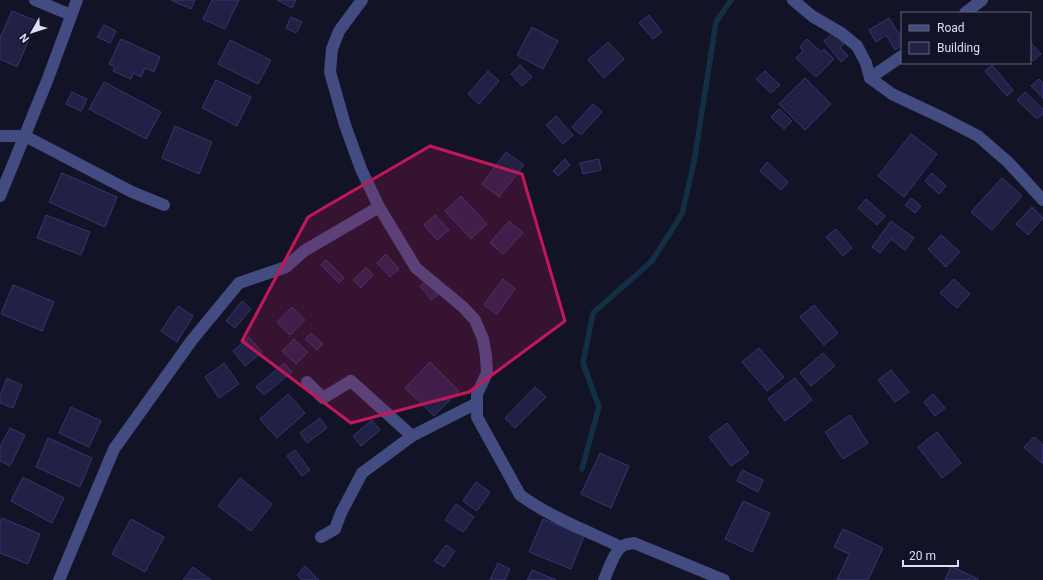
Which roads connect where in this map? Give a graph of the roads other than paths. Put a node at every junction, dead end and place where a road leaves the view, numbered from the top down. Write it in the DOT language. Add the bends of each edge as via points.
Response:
graph roads {
  1 [pos="35,0"];
  2 [pos="77,0"];
  3 [pos="362,0"];
  4 [pos="793,0"];
  5 [pos="982,0"];
  6 [pos="965,12"];
  7 [pos="71,15"];
  8 [pos="901,57"];
  9 [pos="870,78"];
  10 [pos="0,136"];
  11 [pos="25,136"];
  12 [pos="0,196"];
  13 [pos="1043,200"];
  14 [pos="164,205"];
  15 [pos="379,207"];
  16 [pos="307,382"];
  17 [pos="477,403"];
  18 [pos="412,436"];
  19 [pos="321,537"];
  20 [pos="621,547"];
  21 [pos="59,580"];
  22 [pos="604,580"];
  23 [pos="724,580"];
  1 -- 7 [label="street"];
  2 -- 7 [label="street"];
  3 -- 15 [label="street" via="339,31 332,49 330,72 345,125 361,169"];
  4 -- 9 [label="street" via="857,46"];
  5 -- 6 [label="street"];
  7 -- 11 [label="street"];
  8 -- 9 [label="street"];
  9 -- 13 [label="street" via="892,94 978,136 1008,162"];
  10 -- 11 [label="street"];
  11 -- 12 [label="street"];
  11 -- 14 [label="street" via="132,192"];
  15 -- 17 [label="street" via="416,268 475,320 483,339 487,373 477,394"];
  15 -- 21 [label="street" via="304,251 286,267 239,283 192,340 114,449"];
  16 -- 18 [label="street" via="323,398 350,381"];
  17 -- 18 [label="street"];
  17 -- 20 [label="street" via="477,416 520,495"];
  18 -- 19 [label="street" via="362,473 335,529"];
  20 -- 22 [label="street"];
  20 -- 23 [label="street" via="634,543"];
}
